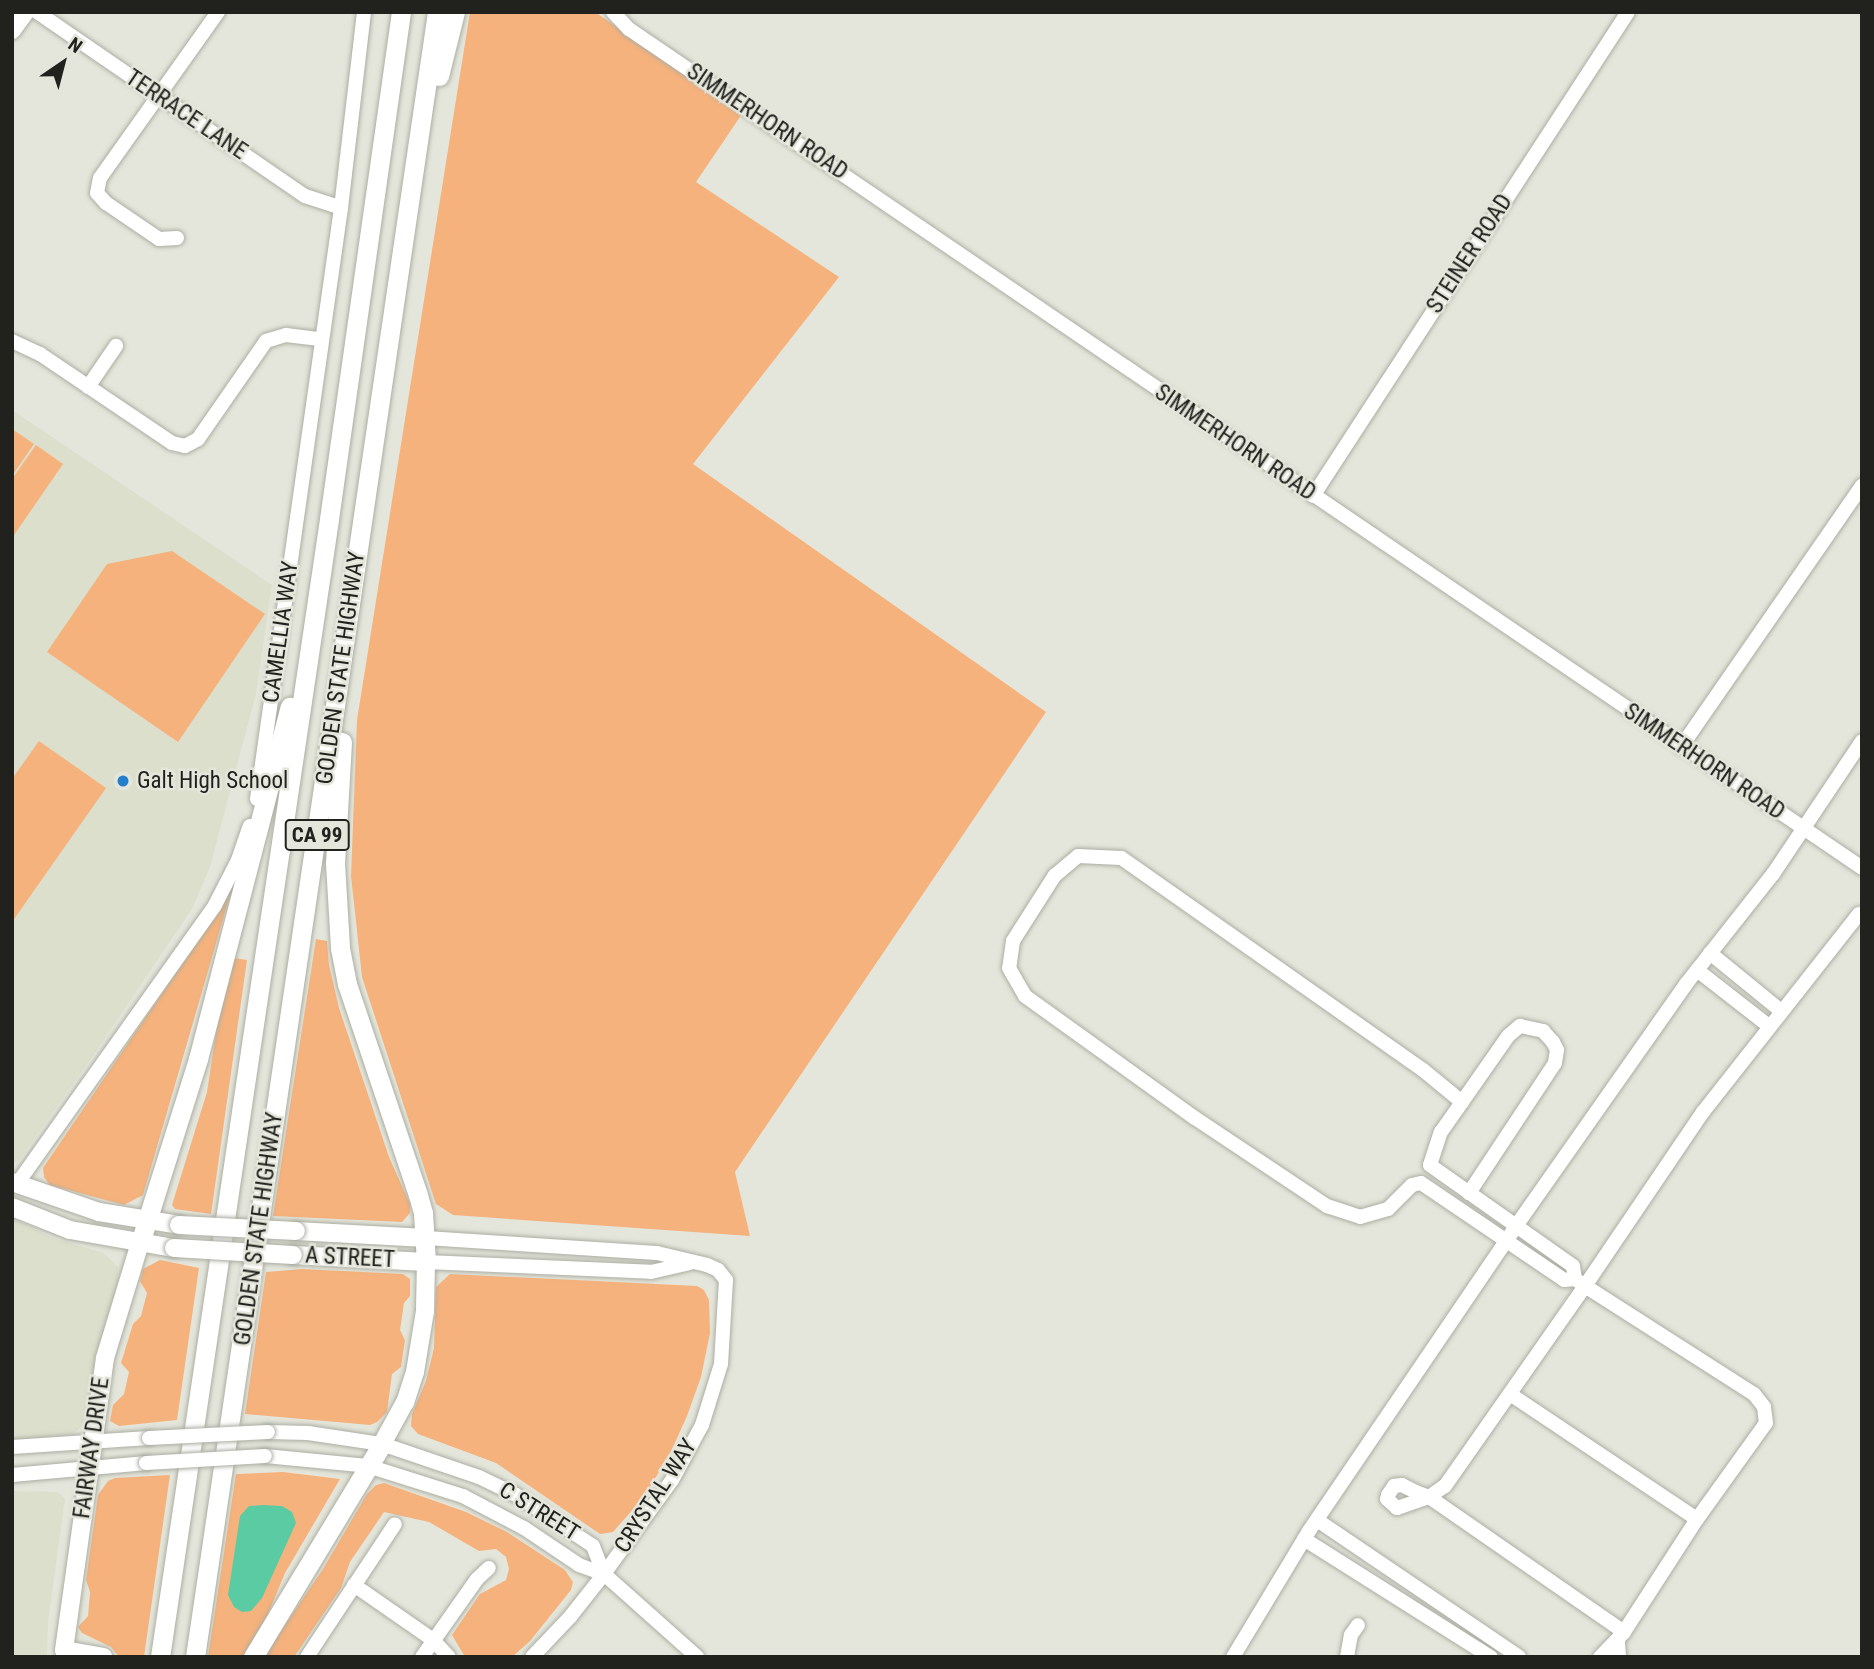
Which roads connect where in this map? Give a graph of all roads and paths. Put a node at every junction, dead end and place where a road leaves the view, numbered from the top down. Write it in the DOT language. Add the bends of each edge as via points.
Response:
graph roads {
  1 [pos="25,12"];
  2 [pos="37,12"];
  3 [pos="218,12"];
  4 [pos="364,12"];
  5 [pos="393,12"];
  6 [pos="401,12"];
  7 [pos="436,12"];
  8 [pos="454,12"];
  9 [pos="613,12"];
  10 [pos="1628,12"];
  11 [pos="12,30"];
  12 [pos="160,97"];
  13 [pos="385,113"];
  14 [pos="413,178"];
  15 [pos="341,208"];
  16 [pos="177,238"];
  17 [pos="320,339"];
  18 [pos="12,341"];
  19 [pos="116,346"];
  20 [pos="89,387"];
  21 [pos="1862,486"];
  22 [pos="1312,496"];
  23 [pos="354,584"];
  24 [pos="316,611"];
  25 [pos="1862,741"];
  26 [pos="1681,747"];
  27 [pos="1804,828"];
  28 [pos="1862,868"];
  29 [pos="1859,914"];
  30 [pos="1710,953"];
  31 [pos="1697,970"];
  32 [pos="1781,1011"];
  33 [pos="1769,1026"];
  34 [pos="1462,1102"];
  35 [pos="14,1185"];
  36 [pos="1469,1193"];
  37 [pos="12,1207"];
  38 [pos="148,1221"];
  39 [pos="1516,1226"];
  40 [pos="426,1238"];
  41 [pos="1506,1241"];
  42 [pos="140,1243"];
  43 [pos="426,1262"];
  44 [pos="694,1262"];
  45 [pos="718,1270"];
  46 [pos="1580,1283"];
  47 [pos="1510,1395"];
  48 [pos="92,1442"];
  49 [pos="382,1444"];
  50 [pos="12,1447"];
  51 [pos="368,1466"];
  52 [pos="89,1468"];
  53 [pos="12,1475"];
  54 [pos="1697,1519"];
  55 [pos="1317,1520"];
  56 [pos="395,1524"];
  57 [pos="1304,1539"];
  58 [pos="489,1568"];
  59 [pos="604,1574"];
  60 [pos="354,1585"];
  61 [pos="1358,1625"];
  62 [pos="433,1640"];
  63 [pos="1620,1644"];
  64 [pos="64,1654"];
  65 [pos="102,1657"];
  66 [pos="160,1657"];
  67 [pos="195,1657"];
  68 [pos="253,1657"];
  69 [pos="307,1657"];
  70 [pos="422,1657"];
  71 [pos="449,1657"];
  72 [pos="532,1657"];
  73 [pos="696,1657"];
  74 [pos="1233,1657"];
  75 [pos="1347,1657"];
  76 [pos="1491,1657"];
  77 [pos="1518,1657"];
  78 [pos="1600,1657"];
  1 -- 11 [label="main road"];
  2 -- 12 [label="street, TERRACE LANE"];
  3 -- 12 [label="street"];
  4 -- 15 [label="street, CAMELLIA WAY"];
  5 -- 13 [label="highway"];
  6 -- 13 [label="highway, GOLDEN STATE HIGHWAY / CA 99"];
  7 -- 14 [label="highway, GOLDEN STATE HIGHWAY / CA 99"];
  8 -- 14 [label="highway"];
  9 -- 22 [label="street, SIMMERHORN ROAD" via="629,29"];
  10 -- 22 [label="street, STEINER ROAD"];
  12 -- 15 [label="street, TERRACE LANE" via="305,196"];
  12 -- 16 [label="street" via="100,178 97,193 159,239"];
  13 -- 24 [label="highway, GOLDEN STATE HIGHWAY / CA 99"];
  14 -- 23 [label="highway, GOLDEN STATE HIGHWAY / CA 99"];
  15 -- 17 [label="street, CAMELLIA WAY"];
  17 -- 20 [label="street" via="286,335 266,341 198,439 185,446 172,443"];
  17 -- 35 [label="street, CAMELLIA WAY" via="261,778 248,834 215,905"];
  18 -- 20 [label="street"];
  19 -- 20 [label="street"];
  21 -- 26 [label="street"];
  22 -- 26 [label="street, SIMMERHORN ROAD"];
  23 -- 40 [label="highway" via="336,835 340,948 347,984 418,1195"];
  23 -- 67 [label="highway, GOLDEN STATE HIGHWAY / CA 99"];
  24 -- 38 [label="highway" via="198,1059"];
  24 -- 66 [label="highway, GOLDEN STATE HIGHWAY / CA 99"];
  25 -- 27 [label="street"];
  26 -- 27 [label="street, SIMMERHORN ROAD"];
  27 -- 28 [label="street, SIMMERHORN ROAD"];
  27 -- 30 [label="street"];
  29 -- 32 [label="street"];
  30 -- 31 [label="street"];
  30 -- 32 [label="street"];
  31 -- 33 [label="street"];
  31 -- 39 [label="street"];
  32 -- 33 [label="street"];
  33 -- 46 [label="street"];
  34 -- 36 [label="street" via="1441,1132 1430,1165"];
  34 -- 36 [label="street" via="1520,1026 1543,1031 1553,1042 1555,1063"];
  34 -- 41 [label="street" via="1121,858 1078,856 1055,875 1013,941 1009,968 1025,996 1327,1206 1360,1217 1388,1209 1412,1185 1421,1183"];
  35 -- 38 [label="main road, A STREET" via="70,1204"];
  36 -- 39 [label="street"];
  37 -- 42 [label="main road, A STREET" via="70,1230"];
  38 -- 40 [label="main road, A STREET, bridge"];
  38 -- 42 [label="highway"];
  39 -- 41 [label="street"];
  39 -- 46 [label="street" via="1573,1266"];
  40 -- 43 [label="highway"];
  40 -- 44 [label="street, A STREET" via="657,1253"];
  41 -- 46 [label="street" via="1564,1280"];
  41 -- 55 [label="street"];
  42 -- 43 [label="main road, A STREET, bridge"];
  42 -- 48 [label="main road, FAIRWAY DRIVE" via="105,1358"];
  43 -- 44 [label="street, A STREET" via="651,1272"];
  43 -- 49 [label="main road" via="425,1311 415,1372"];
  44 -- 45 [label="street, A STREET"];
  45 -- 59 [label="street, CRYSTAL WAY" via="726,1280 727,1313 721,1364 705,1416 672,1480"];
  46 -- 47 [label="street"];
  46 -- 54 [label="street" via="1754,1394 1764,1407 1766,1423"];
  47 -- 54 [label="street"];
  47 -- 63 [label="street" via="1445,1486 1429,1497"];
  48 -- 49 [label="street, C STREET, bridge" via="268,1432"];
  48 -- 50 [label="street, C STREET"];
  48 -- 52 [label="main road, FAIRWAY DRIVE"];
  49 -- 51 [label="highway"];
  49 -- 59 [label="street, C STREET" via="516,1495 593,1545"];
  51 -- 52 [label="street, C STREET, bridge" via="265,1456"];
  51 -- 59 [label="street, C STREET" via="463,1496 524,1528 579,1565"];
  51 -- 68 [label="highway"];
  52 -- 53 [label="street, C STREET"];
  52 -- 64 [label="main road, FAIRWAY DRIVE"];
  54 -- 63 [label="street"];
  55 -- 57 [label="street"];
  55 -- 77 [label="street"];
  56 -- 60 [label="street"];
  57 -- 74 [label="street"];
  57 -- 76 [label="street"];
  58 -- 62 [label="street"];
  59 -- 72 [label="street, CRYSTAL WAY"];
  59 -- 73 [label="street"];
  60 -- 62 [label="street"];
  60 -- 69 [label="street"];
  61 -- 75 [label="street"];
  62 -- 70 [label="street"];
  62 -- 71 [label="street"];
  63 -- 78 [label="street" via="1606,1647"];
  64 -- 65 [label="highway"];
}
